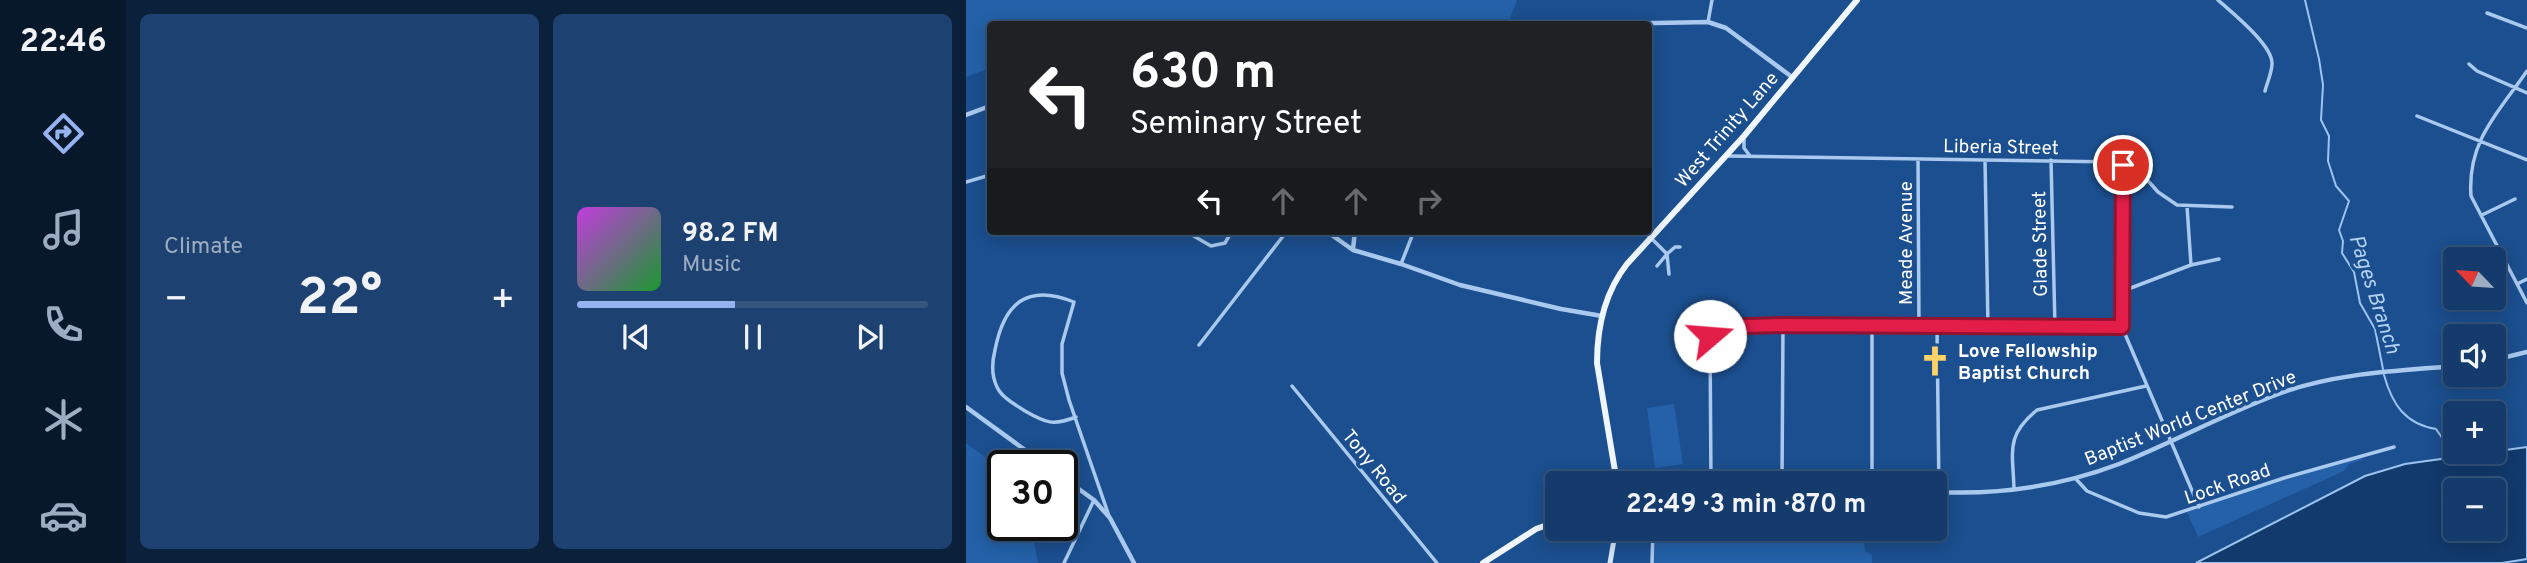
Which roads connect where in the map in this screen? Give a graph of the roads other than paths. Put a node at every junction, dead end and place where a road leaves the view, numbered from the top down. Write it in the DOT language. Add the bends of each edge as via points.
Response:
graph roads {
  1 [pos="1712,0"];
  2 [pos="1857,0"];
  3 [pos="2218,0"];
  4 [pos="2487,13"];
  5 [pos="1708,22"];
  6 [pos="1652,23"];
  7 [pos="2527,28"];
  8 [pos="2469,64"];
  9 [pos="2527,71"];
  10 [pos="1792,77"];
  11 [pos="2515,89"];
  12 [pos="2265,91"];
  13 [pos="2527,93"];
  14 [pos="987,107"];
  15 [pos="966,115"];
  16 [pos="2417,116"];
  17 [pos="1744,135"];
  18 [pos="2479,141"];
  19 [pos="1725,156"];
  20 [pos="1751,158"];
  21 [pos="1918,159"];
  22 [pos="1985,160"];
  23 [pos="2051,160"];
  24 [pos="2527,160"];
  25 [pos="2123,165"];
  26 [pos="987,176"];
  27 [pos="966,182"];
  28 [pos="2515,199"];
  29 [pos="2186,206"];
  30 [pos="2232,207"];
  31 [pos="2482,215"];
  32 [pos="1192,235"];
  33 [pos="1230,235"];
  34 [pos="1284,235"];
  35 [pos="1332,235"];
  36 [pos="1355,235"];
  37 [pos="1413,235"];
  38 [pos="1647,235"];
  39 [pos="1650,238"];
  40 [pos="1680,247"];
  41 [pos="1353,250"];
  42 [pos="1667,254"];
  43 [pos="2219,259"];
  44 [pos="1402,264"];
  45 [pos="2191,265"];
  46 [pos="1657,266"];
  47 [pos="1669,274"];
  48 [pos="2527,279"];
  49 [pos="2517,284"];
  50 [pos="2123,291"];
  51 [pos="2527,303"];
  52 [pos="1602,316"];
  53 [pos="1783,325"];
  54 [pos="1872,325"];
  55 [pos="1919,327"];
  56 [pos="1937,327"];
  57 [pos="1988,327"];
  58 [pos="2055,327"];
  59 [pos="2122,327"];
  60 [pos="1199,345"];
  61 [pos="2527,352"];
  62 [pos="2506,357"];
  63 [pos="2443,367"];
  64 [pos="1292,386"];
  65 [pos="2147,386"];
  66 [pos="966,407"];
  67 [pos="1076,417"];
  68 [pos="2171,442"];
  69 [pos="2394,447"];
  70 [pos="1025,450"];
  71 [pos="1615,471"];
  72 [pos="1711,471"];
  73 [pos="1782,471"];
  74 [pos="1872,471"];
  75 [pos="1937,471"];
  76 [pos="2075,478"];
  77 [pos="1078,488"];
  78 [pos="2014,489"];
  79 [pos="1947,493"];
  80 [pos="1094,500"];
  81 [pos="2199,508"];
  82 [pos="1110,518"];
  83 [pos="1545,526"];
  84 [pos="1614,541"];
  85 [pos="1653,541"];
  86 [pos="1064,563"];
  87 [pos="1134,563"];
  88 [pos="1437,563"];
  89 [pos="1483,563"];
  90 [pos="1610,563"];
  91 [pos="1653,563"];
  1 -- 5 [label="street"];
  2 -- 10 [label="main road, West Trinity Lane"];
  3 -- 12 [label="street" via="2270,54 2273,64"];
  4 -- 7 [label="street"];
  5 -- 6 [label="street"];
  5 -- 10 [label="street" via="1726,28"];
  8 -- 11 [label="street"];
  9 -- 11 [label="street"];
  10 -- 17 [label="main road, West Trinity Lane"];
  11 -- 13 [label="street"];
  11 -- 18 [label="street"];
  14 -- 15 [label="street"];
  16 -- 18 [label="street"];
  17 -- 19 [label="main road, West Trinity Lane"];
  17 -- 20 [label="street" via="1744,148"];
  18 -- 24 [label="street"];
  18 -- 31 [label="street" via="2470,177 2471,196"];
  19 -- 20 [label="street, Liberia Street"];
  19 -- 39 [label="main road, West Trinity Lane"];
  20 -- 21 [label="street, Liberia Street"];
  21 -- 22 [label="street, Liberia Street"];
  21 -- 55 [label="street, Meade Avenue"];
  22 -- 23 [label="street, Liberia Street"];
  22 -- 57 [label="street"];
  23 -- 25 [label="street, Liberia Street"];
  23 -- 58 [label="street, Glade Street"];
  25 -- 29 [label="street, Liberia Street" via="2134,165 2158,192"];
  25 -- 50 [label="street"];
  26 -- 27 [label="street"];
  28 -- 31 [label="street"];
  29 -- 30 [label="street, Liberia Street"];
  29 -- 45 [label="street"];
  31 -- 49 [label="street"];
  32 -- 33 [label="street" via="1211,246 1225,243"];
  34 -- 60 [label="street"];
  35 -- 41 [label="street"];
  36 -- 41 [label="street"];
  37 -- 44 [label="street"];
  38 -- 39 [label="street"];
  39 -- 42 [label="street"];
  39 -- 52 [label="main road, West Trinity Lane" via="1618,276"];
  40 -- 42 [label="street"];
  41 -- 44 [label="street"];
  42 -- 46 [label="street"];
  42 -- 47 [label="street"];
  43 -- 45 [label="street"];
  44 -- 52 [label="street" via="1460,285"];
  45 -- 50 [label="street"];
  48 -- 49 [label="street"];
  49 -- 51 [label="street"];
  50 -- 59 [label="street"];
  52 -- 71 [label="main road, West Trinity Lane" via="1597,363"];
  53 -- 54 [label="street"];
  53 -- 72 [label="street" via="1711,330"];
  53 -- 73 [label="street"];
  54 -- 55 [label="street"];
  54 -- 74 [label="street"];
  55 -- 56 [label="street"];
  56 -- 57 [label="street"];
  56 -- 75 [label="street"];
  57 -- 58 [label="street"];
  58 -- 59 [label="street"];
  59 -- 65 [label="street"];
  61 -- 62 [label="street"];
  63 -- 68 [label="street, Baptist World Center Drive" via="2318,382 2281,393"];
  64 -- 88 [label="street, Tony Road"];
  65 -- 68 [label="street"];
  65 -- 78 [label="street" via="2037,410 2016,431"];
  66 -- 70 [label="street"];
  67 -- 67 [label="street" via="1061,362 1074,302 1055,294 1035,294 1007,312 1001,323 993,360 996,386 1005,397 1046,422 1060,424"];
  67 -- 82 [label="street"];
  68 -- 76 [label="street, Baptist World Center Drive"];
  68 -- 81 [label="street"];
  69 -- 81 [label="street, Lock Road"];
  76 -- 78 [label="street, Baptist World Center Drive"];
  76 -- 81 [label="street, Lock Road" via="2087,491 2139,513 2166,517"];
  77 -- 80 [label="street"];
  78 -- 79 [label="street, Baptist World Center Drive"];
  80 -- 82 [label="street"];
  80 -- 86 [label="street"];
  82 -- 87 [label="street"];
  83 -- 89 [label="main road"];
  84 -- 90 [label="main road"];
  85 -- 91 [label="street"];
}
